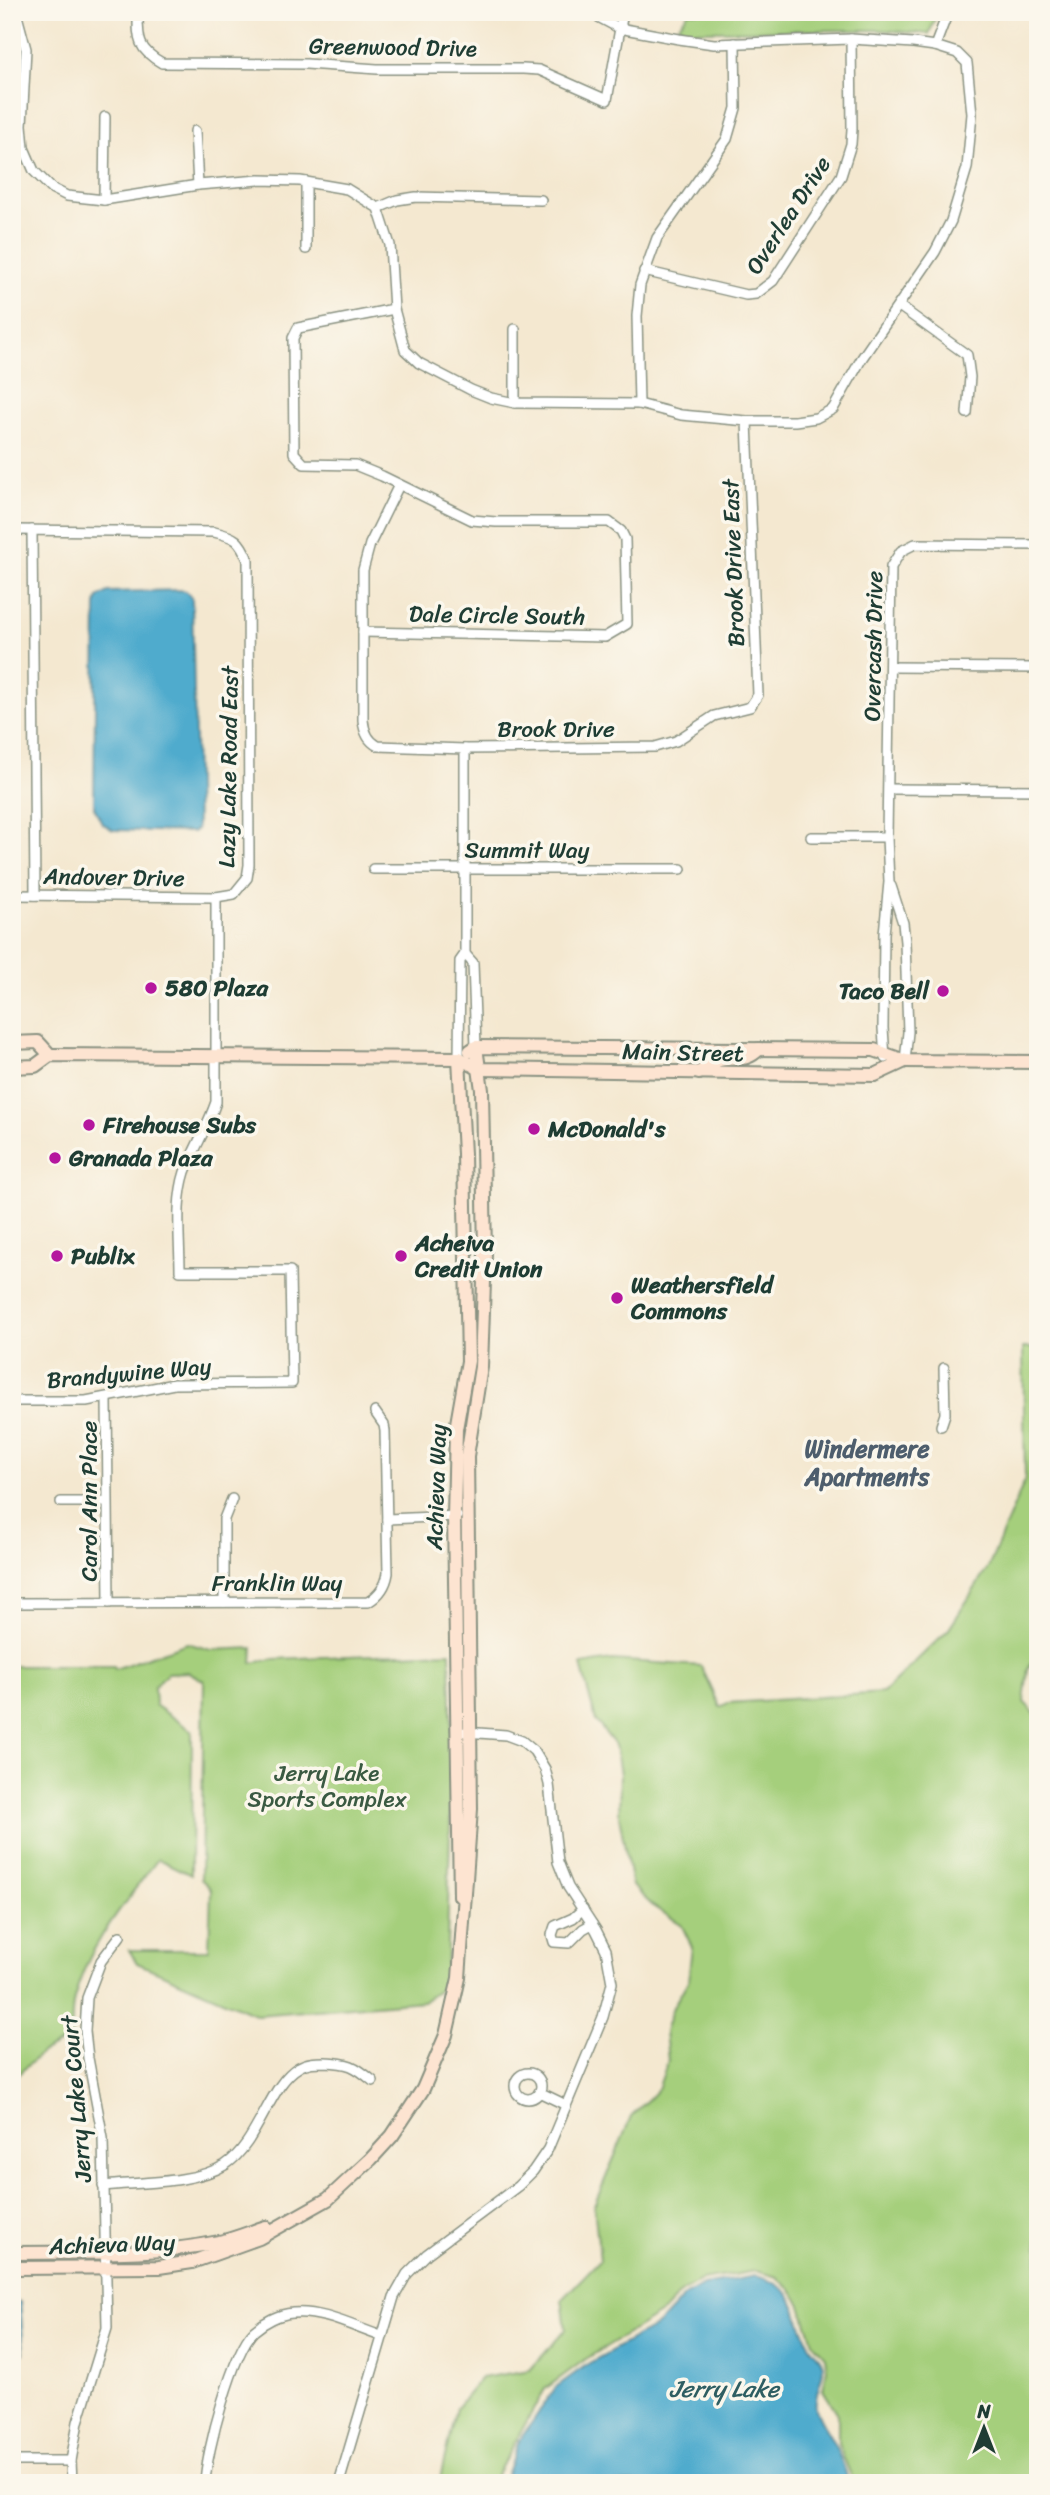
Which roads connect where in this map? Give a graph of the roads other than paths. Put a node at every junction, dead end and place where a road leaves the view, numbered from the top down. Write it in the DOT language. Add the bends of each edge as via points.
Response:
graph roads {
  1 [pos="16,12"];
  2 [pos="138,12"];
  3 [pos="589,12"];
  4 [pos="623,12"];
  5 [pos="948,12"];
  6 [pos="619,28"];
  7 [pos="851,39"];
  8 [pos="735,43"];
  9 [pos="936,46"];
  10 [pos="105,117"];
  11 [pos="195,131"];
  12 [pos="306,182"];
  13 [pos="198,185"];
  14 [pos="104,200"];
  15 [pos="541,200"];
  16 [pos="378,208"];
  17 [pos="306,249"];
  18 [pos="644,271"];
  19 [pos="899,306"];
  20 [pos="394,309"];
  21 [pos="516,329"];
  22 [pos="515,403"];
  23 [pos="639,404"];
  24 [pos="967,412"];
  25 [pos="747,421"];
  26 [pos="399,485"];
  27 [pos="12,530"];
  28 [pos="32,530"];
  29 [pos="1038,545"];
  30 [pos="363,632"];
  31 [pos="891,667"];
  32 [pos="1038,668"];
  33 [pos="755,702"];
  34 [pos="465,749"];
  35 [pos="889,789"];
  36 [pos="1038,790"];
  37 [pos="811,837"];
  38 [pos="887,837"];
  39 [pos="373,869"];
  40 [pos="463,869"];
  41 [pos="681,869"];
  42 [pos="889,882"];
  43 [pos="12,895"];
  44 [pos="35,895"];
  45 [pos="216,897"];
  46 [pos="465,954"];
  47 [pos="12,1043"];
  48 [pos="476,1047"];
  49 [pos="759,1049"];
  50 [pos="885,1054"];
  51 [pos="50,1055"];
  52 [pos="217,1056"];
  53 [pos="459,1058"];
  54 [pos="905,1060"];
  55 [pos="1038,1062"];
  56 [pos="12,1066"];
  57 [pos="480,1069"];
  58 [pos="886,1070"];
  59 [pos="699,1073"];
  60 [pos="944,1368"];
  61 [pos="292,1383"];
  62 [pos="107,1398"];
  63 [pos="12,1401"];
  64 [pos="375,1412"];
  65 [pos="941,1426"];
  66 [pos="232,1499"];
  67 [pos="61,1502"];
  68 [pos="107,1503"];
  69 [pos="469,1514"];
  70 [pos="454,1517"];
  71 [pos="387,1519"];
  72 [pos="224,1602"];
  73 [pos="12,1603"];
  74 [pos="108,1603"];
  75 [pos="457,1732"];
  76 [pos="471,1732"];
  77 [pos="583,1909"];
  78 [pos="463,1918"];
  79 [pos="592,1924"];
  80 [pos="120,1936"];
  81 [pos="373,2081"];
  82 [pos="539,2092"];
  83 [pos="566,2105"];
  84 [pos="103,2186"];
  85 [pos="289,2220"];
  86 [pos="106,2252"];
  87 [pos="12,2253"];
  88 [pos="12,2268"];
  89 [pos="106,2269"];
  90 [pos="381,2336"];
  91 [pos="12,2461"];
  92 [pos="71,2461"];
  93 [pos="72,2483"];
  94 [pos="205,2483"];
  95 [pos="339,2483"];
  1 -- 14 [label="street" via="26,49 24,148 34,171 67,196"];
  2 -- 6 [label="street, Greenwood Drive" via="138,40 147,55 162,63 523,68 539,70 607,100"];
  3 -- 6 [label="street"];
  4 -- 6 [label="street"];
  5 -- 9 [label="street"];
  6 -- 8 [label="street" via="714,44"];
  7 -- 8 [label="street"];
  7 -- 9 [label="street"];
  7 -- 18 [label="street, Overlea Drive" via="852,129 845,165 773,281 756,294 746,295"];
  8 -- 18 [label="street" via="736,108 727,139 657,238"];
  9 -- 19 [label="street" via="957,53 967,63 972,114 967,168 951,221"];
  10 -- 14 [label="street"];
  11 -- 13 [label="street"];
  12 -- 13 [label="street"];
  12 -- 16 [label="street" via="347,189"];
  12 -- 17 [label="street"];
  13 -- 14 [label="street"];
  15 -- 16 [label="street" via="416,197"];
  16 -- 20 [label="street" via="390,245"];
  18 -- 23 [label="street" via="637,316"];
  19 -- 24 [label="street" via="967,355"];
  19 -- 25 [label="street" via="832,410 795,421"];
  20 -- 22 [label="street" via="405,350 419,363 491,398"];
  20 -- 26 [label="street" via="298,328 293,338 294,453 303,464 355,465"];
  21 -- 22 [label="street"];
  22 -- 23 [label="street"];
  23 -- 25 [label="street" via="681,415"];
  25 -- 33 [label="street, Brook Drive East"];
  26 -- 30 [label="street" via="366,557"];
  26 -- 30 [label="street, Dale Circle South" via="472,520 609,522 625,539 627,624 605,637"];
  27 -- 28 [label="street"];
  28 -- 44 [label="street"];
  28 -- 45 [label="street, Lazy Lake Road East" via="214,532 241,543 248,560 249,865 242,888"];
  29 -- 31 [label="street, Overcash Drive" via="921,544 901,551 890,572"];
  30 -- 34 [label="street, Brook Drive" via="363,720 372,744"];
  31 -- 32 [label="street"];
  31 -- 35 [label="street, Overcash Drive"];
  33 -- 34 [label="street, Brook Drive" via="746,709 714,716 676,741 655,747"];
  34 -- 40 [label="street"];
  35 -- 36 [label="street"];
  35 -- 38 [label="street, Overcash Drive"];
  37 -- 38 [label="street"];
  38 -- 42 [label="street, Overcash Drive"];
  39 -- 40 [label="street, Summit Way"];
  40 -- 41 [label="street, Summit Way"];
  40 -- 46 [label="street"];
  42 -- 50 [label="street, Overcash Drive" via="884,934"];
  42 -- 54 [label="street, Overcash Drive" via="905,942"];
  43 -- 44 [label="street, Andover Drive"];
  44 -- 45 [label="street, Andover Drive"];
  45 -- 52 [label="street, Lazy Lake Road East"];
  46 -- 48 [label="street" via="473,963"];
  46 -- 53 [label="street" via="460,961"];
  47 -- 51 [label="street, Main Street" via="37,1042"];
  48 -- 49 [label="street, Main Street"];
  48 -- 53 [label="street"];
  48 -- 57 [label="street, Achieva Way"];
  49 -- 50 [label="street, Main Street" via="874,1050"];
  49 -- 59 [label="street" via="751,1057 712,1063"];
  50 -- 54 [label="street, Main Street"];
  50 -- 58 [label="street, Overcash Drive"];
  51 -- 52 [label="street, Main Street"];
  51 -- 56 [label="street, Main Street" via="35,1066"];
  52 -- 53 [label="street, Main Street"];
  52 -- 61 [label="street, Lazy Lake Road East" via="216,1102 185,1174 180,1198 180,1271 290,1271"];
  53 -- 57 [label="street, Main Street"];
  53 -- 70 [label="street, Achieva Way" via="468,1361 456,1429"];
  54 -- 55 [label="street, Main Street"];
  54 -- 58 [label="street, Main Street"];
  57 -- 59 [label="street, Main Street"];
  57 -- 69 [label="street, Achieva Way" via="485,1253 481,1367 467,1456"];
  58 -- 59 [label="street, Main Street" via="875,1075"];
  60 -- 65 [label="street"];
  61 -- 62 [label="street, Brandywine Way" via="174,1384"];
  62 -- 63 [label="street, Brandywine Way"];
  62 -- 68 [label="street, Carol Ann Place"];
  64 -- 71 [label="street, Franklin Way" via="386,1431"];
  66 -- 72 [label="street" via="223,1519"];
  67 -- 68 [label="street"];
  68 -- 74 [label="street, Carol Ann Place"];
  69 -- 70 [label="street"];
  69 -- 76 [label="street, Achieva Way"];
  70 -- 71 [label="street"];
  70 -- 75 [label="street, Achieva Way"];
  71 -- 72 [label="street, Franklin Way" via="387,1581 368,1602"];
  72 -- 74 [label="street, Franklin Way"];
  73 -- 74 [label="street, Franklin Way"];
  75 -- 76 [label="street"];
  75 -- 78 [label="street, Achieva Way"];
  76 -- 77 [label="street" via="506,1735 534,1751 549,1784 558,1862"];
  76 -- 78 [label="street, Achieva Way"];
  77 -- 79 [label="street"];
  77 -- 79 [label="street" via="555,1926 554,1942 569,1943"];
  78 -- 85 [label="street, Achieva Way" via="453,2010 423,2089 392,2136 351,2179 328,2199"];
  79 -- 83 [label="street" via="606,1950 612,1983 603,2017"];
  80 -- 84 [label="street, Jerry Lake Court" via="101,1961 87,1998 85,2031 103,2138"];
  81 -- 84 [label="street" via="355,2065 305,2064 288,2076 250,2140 226,2164 189,2178"];
  82 -- 83 [label="street"];
  83 -- 90 [label="street" via="548,2149 533,2171 407,2274"];
  84 -- 86 [label="street, Jerry Lake Court"];
  85 -- 86 [label="street, Achieva Way" via="211,2244"];
  85 -- 89 [label="street, Achieva Way" via="259,2238 191,2262"];
  86 -- 87 [label="street, Achieva Way"];
  86 -- 89 [label="street, Jerry Lake Court"];
  88 -- 89 [label="street, Achieva Way"];
  89 -- 92 [label="street, Jerry Lake Court" via="107,2328"];
  90 -- 94 [label="street" via="319,2316 293,2313 273,2318 253,2332 239,2351 209,2447"];
  90 -- 95 [label="street"];
  91 -- 92 [label="street"];
  92 -- 93 [label="street, Jerry Lake Court"];
}
